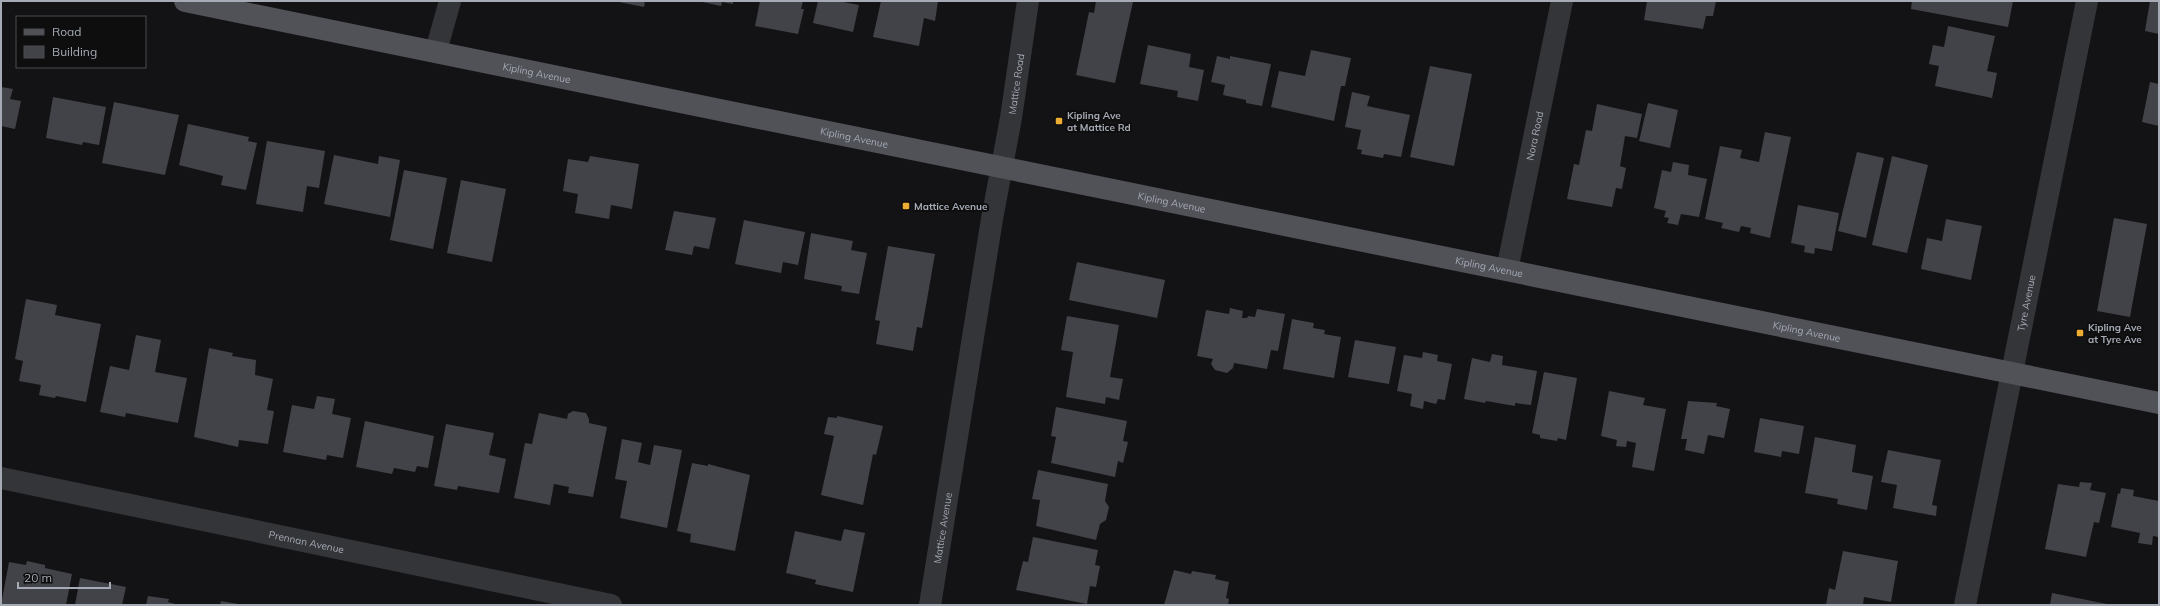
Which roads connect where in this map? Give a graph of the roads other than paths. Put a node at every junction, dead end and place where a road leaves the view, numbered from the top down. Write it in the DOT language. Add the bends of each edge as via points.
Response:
graph roads {
  1 [pos="184,1"];
  2 [pos="450,1"];
  3 [pos="1028,1"];
  4 [pos="1562,1"];
  5 [pos="2087,1"];
  6 [pos="436,52"];
  7 [pos="1002,168"];
  8 [pos="1507,270"];
  9 [pos="2011,373"];
  10 [pos="2159,403"];
  11 [pos="1,478"];
  12 [pos="611,605"];
  13 [pos="930,605"];
  14 [pos="1965,605"];
  1 -- 6 [label="main road, Kipling Avenue"];
  2 -- 6 [label="street"];
  3 -- 7 [label="street, Mattice Road"];
  4 -- 8 [label="street, Nora Road"];
  5 -- 9 [label="street, Tyre Avenue"];
  6 -- 7 [label="main road, Kipling Avenue"];
  7 -- 8 [label="main road, Kipling Avenue"];
  7 -- 13 [label="street, Mattice Avenue"];
  8 -- 9 [label="main road, Kipling Avenue"];
  9 -- 10 [label="main road, Kipling Avenue"];
  9 -- 14 [label="street, Tyre Avenue"];
  11 -- 12 [label="street, Prennan Avenue"];
}
